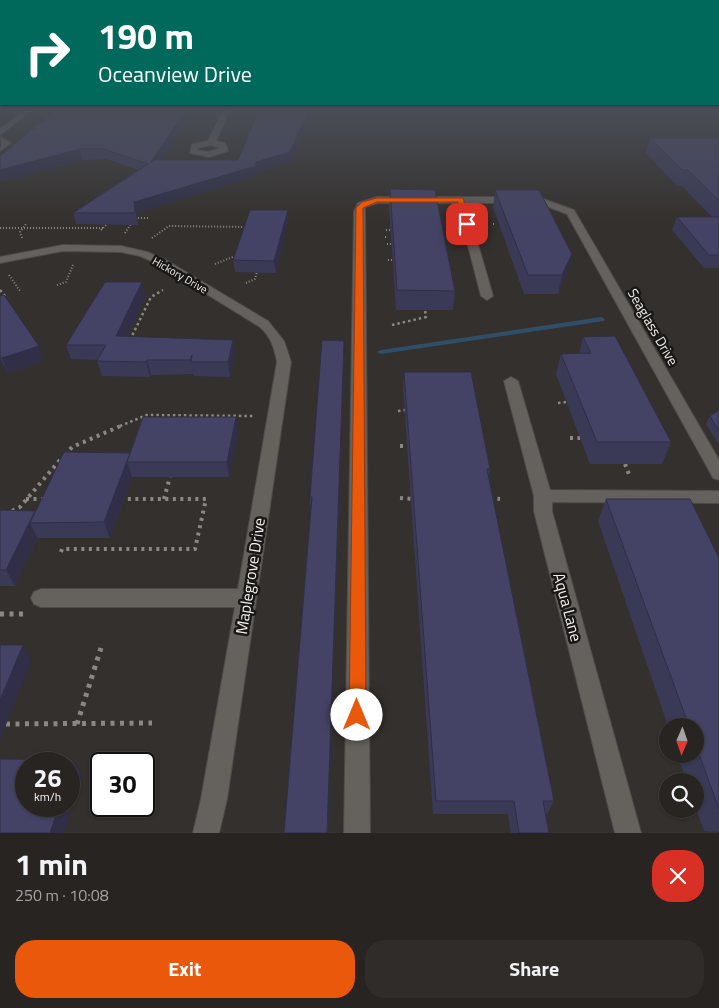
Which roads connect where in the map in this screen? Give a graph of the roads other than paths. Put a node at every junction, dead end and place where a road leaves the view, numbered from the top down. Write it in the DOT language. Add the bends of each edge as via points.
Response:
graph roads {
  1 [pos="460,200"];
  2 [pos="0,260"];
  3 [pos="487,296"];
  4 [pos="264,324"];
  5 [pos="511,381"];
  6 [pos="719,474"];
  7 [pos="543,496"];
  8 [pos="719,497"];
  9 [pos="246,598"];
  10 [pos="38,606"];
  11 [pos="206,833"];
  12 [pos="357,833"];
  13 [pos="628,833"];
  1 -- 3 [label="street"];
  1 -- 6 [label="street, Seaglass Drive" via="538,200 571,212"];
  1 -- 12 [label="street" via="377,200 364,203 360,208"];
  2 -- 4 [label="street, Hickory Drive" via="63,248 120,249 143,254 162,262"];
  4 -- 9 [label="street, Maplegrove Drive" via="276,334 284,362"];
  5 -- 7 [label="street, Aqua Lane"];
  7 -- 8 [label="street"];
  7 -- 13 [label="street, Aqua Lane" via="547,528"];
  9 -- 10 [label="street"];
  9 -- 11 [label="street, Maplegrove Drive"];
}
